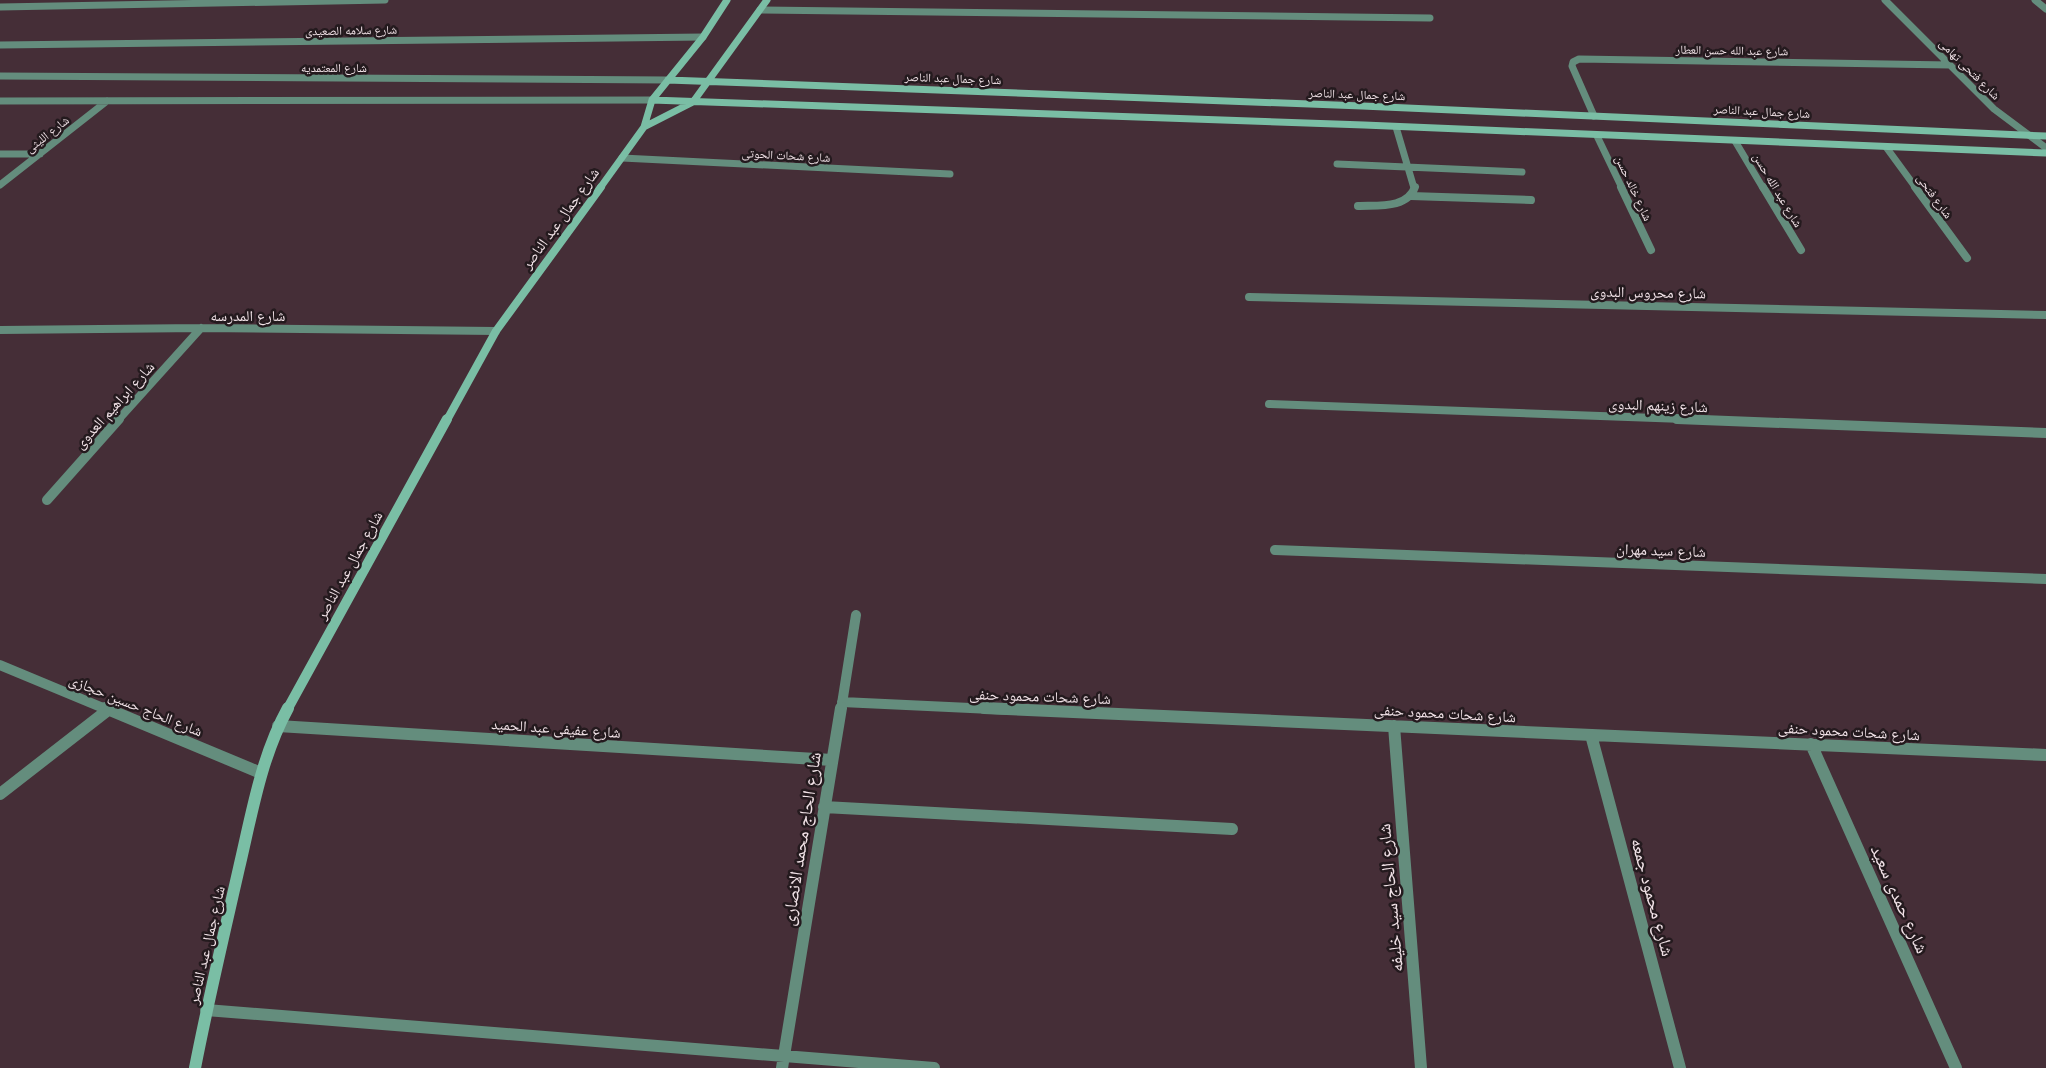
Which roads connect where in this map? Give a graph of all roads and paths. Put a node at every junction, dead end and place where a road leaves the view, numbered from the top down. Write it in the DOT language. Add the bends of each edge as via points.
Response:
graph roads {
  1 [pos="384,0"];
  2 [pos="727,0"];
  3 [pos="767,0"];
  4 [pos="1885,0"];
  5 [pos="2035,0"];
  6 [pos="0,7"];
  7 [pos="2046,9"];
  8 [pos="760,10"];
  9 [pos="1430,18"];
  10 [pos="703,37"];
  11 [pos="0,45"];
  12 [pos="1950,65"];
  13 [pos="0,76"];
  14 [pos="668,80"];
  15 [pos="708,81"];
  16 [pos="652,100"];
  17 [pos="0,101"];
  18 [pos="107,101"];
  19 [pos="693,102"];
  20 [pos="1362,106"];
  21 [pos="1594,116"];
  22 [pos="1364,125"];
  23 [pos="644,127"];
  24 [pos="1396,127"];
  25 [pos="1597,136"];
  26 [pos="2029,136"];
  27 [pos="2046,136"];
  28 [pos="1735,141"];
  29 [pos="1886,147"];
  30 [pos="2046,148"];
  31 [pos="2046,153"];
  32 [pos="0,154"];
  33 [pos="40,154"];
  34 [pos="622,158"];
  35 [pos="1337,164"];
  36 [pos="1409,167"];
  37 [pos="1522,172"];
  38 [pos="950,174"];
  39 [pos="0,185"];
  40 [pos="1411,196"];
  41 [pos="1531,200"];
  42 [pos="1358,206"];
  43 [pos="1651,250"];
  44 [pos="1801,250"];
  45 [pos="1967,258"];
  46 [pos="1249,297"];
  47 [pos="2046,314"];
  48 [pos="201,328"];
  49 [pos="0,330"];
  50 [pos="496,331"];
  51 [pos="1269,404"];
  52 [pos="2046,434"];
  53 [pos="47,500"];
  54 [pos="1275,550"];
  55 [pos="2046,579"];
  56 [pos="856,615"];
  57 [pos="0,665"];
  58 [pos="842,702"];
  59 [pos="108,710"];
  60 [pos="278,726"];
  61 [pos="1394,726"];
  62 [pos="1591,735"];
  63 [pos="1811,744"];
  64 [pos="2046,755"];
  65 [pos="832,760"];
  66 [pos="261,772"];
  67 [pos="0,794"];
  68 [pos="824,807"];
  69 [pos="1232,829"];
  70 [pos="206,1010"];
  71 [pos="783,1062"];
  72 [pos="195,1068"];
  73 [pos="934,1068"];
  74 [pos="1421,1068"];
  75 [pos="1680,1068"];
  76 [pos="1956,1068"];
  1 -- 6 [label="street"];
  2 -- 10 [label="street"];
  3 -- 8 [label="street"];
  4 -- 12 [label="street, شارع فتحى تهامى"];
  5 -- 7 [label="street"];
  8 -- 9 [label="street"];
  8 -- 15 [label="street"];
  10 -- 11 [label="street, شارع سلامه الصعيدى"];
  10 -- 14 [label="street"];
  12 -- 21 [label="street, شارع عبد الله حسن العطار" via="1579,60 1572,66"];
  12 -- 26 [label="street, شارع فتحى تهامى" via="1994,109"];
  13 -- 14 [label="street, شارع المعتمديه"];
  14 -- 15 [label="street, شارع جمال عبد الناصر"];
  14 -- 16 [label="street"];
  15 -- 19 [label="street"];
  15 -- 20 [label="street, شارع جمال عبد الناصر"];
  16 -- 18 [label="street"];
  16 -- 19 [label="street, شارع جمال عبد الناصر"];
  16 -- 23 [label="street, شارع جمال عبد الناصر"];
  17 -- 18 [label="street"];
  18 -- 33 [label="street, شارع الليثى"];
  19 -- 22 [label="street, شارع جمال عبد الناصر"];
  19 -- 23 [label="street, شارع جمال عبد الناصر"];
  20 -- 21 [label="street, شارع جمال عبد الناصر"];
  20 -- 22 [label="street"];
  21 -- 26 [label="street, شارع جمال عبد الناصر"];
  22 -- 24 [label="street, شارع جمال عبد الناصر"];
  23 -- 34 [label="street, شارع جمال عبد الناصر"];
  24 -- 25 [label="street, شارع جمال عبد الناصر"];
  24 -- 36 [label="street"];
  25 -- 28 [label="street, شارع جمال عبد الناصر"];
  25 -- 43 [label="street, شارع خالد حسن"];
  26 -- 27 [label="street, شارع جمال عبد الناصر"];
  26 -- 30 [label="street, شارع فتحى تهامى"];
  28 -- 29 [label="street, شارع جمال عبد الناصر"];
  28 -- 44 [label="street, شارع عبد الله حسن"];
  29 -- 31 [label="street, شارع جمال عبد الناصر"];
  29 -- 45 [label="street, شارع فتحى"];
  32 -- 33 [label="street"];
  33 -- 39 [label="street, شارع الليثى"];
  34 -- 38 [label="street, شارع شحات الحوتى"];
  34 -- 50 [label="street, شارع جمال عبد الناصر"];
  35 -- 36 [label="street"];
  36 -- 37 [label="street"];
  36 -- 40 [label="street" via="1414,186"];
  40 -- 41 [label="street"];
  40 -- 42 [label="street" via="1395,204"];
  46 -- 47 [label="street, شارع محروس البدوى"];
  48 -- 49 [label="street, شارع المدرسه"];
  48 -- 50 [label="street, شارع المدرسه"];
  48 -- 53 [label="street, شارع ابراهيم العدوى"];
  50 -- 60 [label="street, شارع جمال عبد الناصر"];
  51 -- 52 [label="street, شارع زينهم البدوى"];
  54 -- 55 [label="street, شارع سيد مهران"];
  56 -- 58 [label="street, شارع الحاج محمد الانصارى"];
  57 -- 59 [label="street, شارع الحاج حسين حجازى"];
  58 -- 61 [label="street, شارع شحات محمود حنفى"];
  58 -- 65 [label="street, شارع الحاج محمد الانصارى"];
  59 -- 66 [label="street, شارع الحاج حسين حجازى"];
  59 -- 67 [label="street"];
  60 -- 65 [label="street, شارع عفيفى عبد الحميد"];
  60 -- 66 [label="street, شارع جمال عبد الناصر"];
  61 -- 62 [label="street, شارع شحات محمود حنفى"];
  61 -- 74 [label="street, شارع الحاج سيد خليفه"];
  62 -- 63 [label="street, شارع شحات محمود حنفى"];
  62 -- 75 [label="street, شارع محمود جمعه"];
  63 -- 64 [label="street, شارع شحات محمود حنفى"];
  63 -- 76 [label="street, شارع حمدى سعيد"];
  65 -- 68 [label="street, شارع الحاج محمد الانصارى"];
  66 -- 70 [label="street, شارع جمال عبد الناصر"];
  68 -- 69 [label="street"];
  68 -- 71 [label="street, شارع الحاج محمد الانصارى"];
  70 -- 71 [label="street"];
  70 -- 72 [label="street, شارع جمال عبد الناصر"];
  71 -- 73 [label="street"];
}
